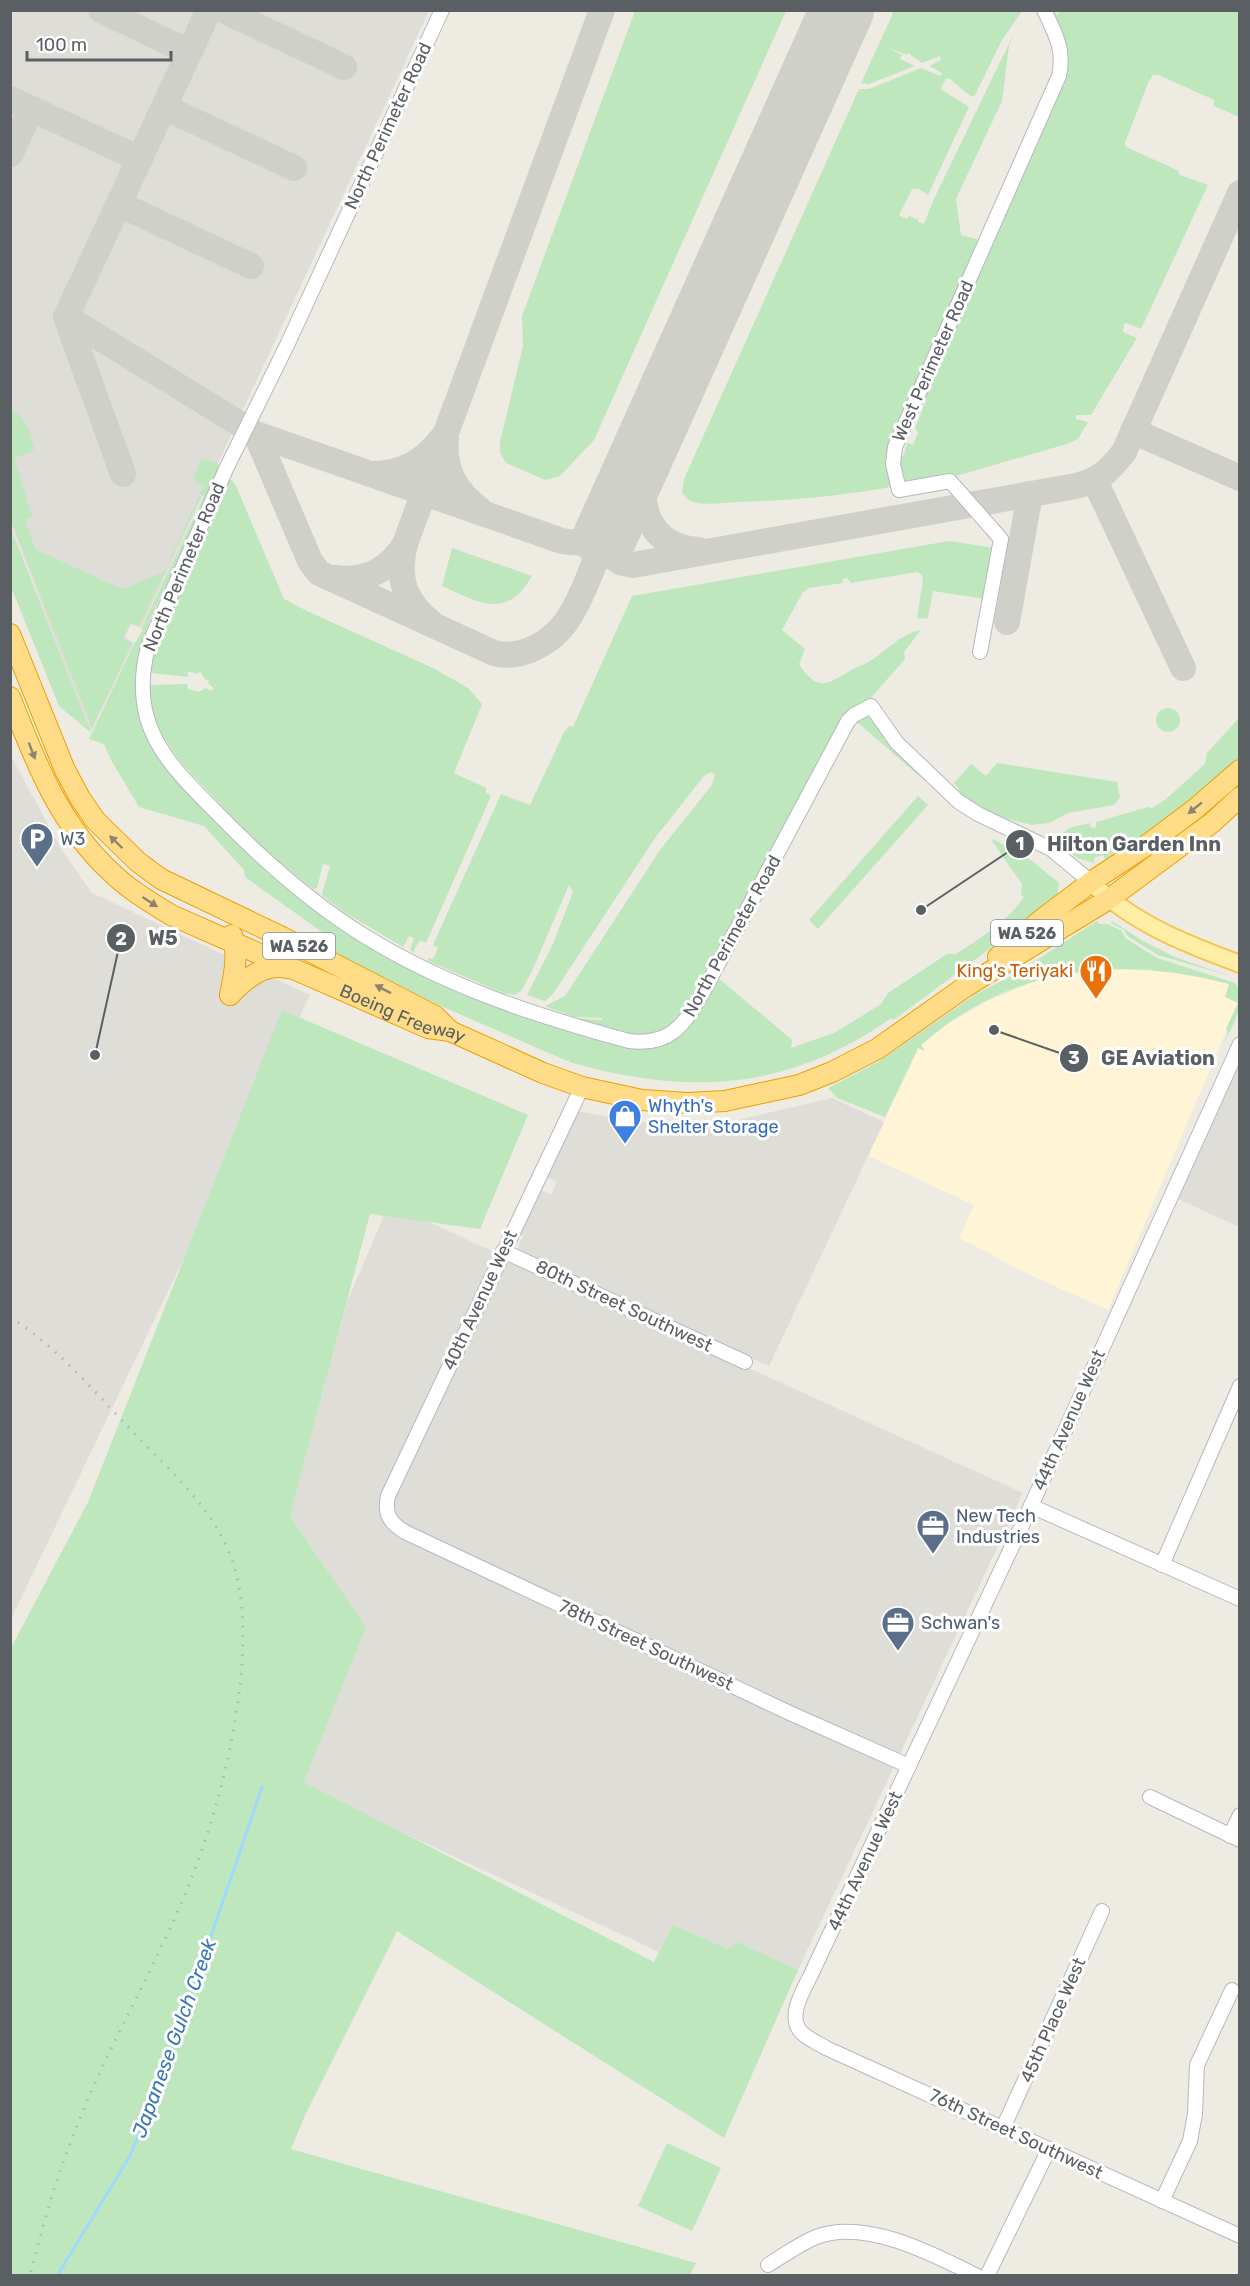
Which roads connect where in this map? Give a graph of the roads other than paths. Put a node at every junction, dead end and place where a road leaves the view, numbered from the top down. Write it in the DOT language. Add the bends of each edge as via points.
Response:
graph roads {
  1 [pos="442,10"];
  2 [pos="1044,10"];
  3 [pos="10,634"];
  4 [pos="980,652"];
  5 [pos="10,697"];
  6 [pos="1239,770"];
  7 [pos="1239,798"];
  8 [pos="161,879"];
  9 [pos="1091,882"];
  10 [pos="1109,900"];
  11 [pos="235,944"];
  12 [pos="1239,964"];
  13 [pos="292,969"];
  14 [pos="965,987"];
  15 [pos="450,1031"];
  16 [pos="1239,1044"];
  17 [pos="582,1087"];
  18 [pos="503,1251"];
  19 [pos="745,1362"];
  20 [pos="1239,1386"];
  21 [pos="1031,1506"];
  22 [pos="388,1516"];
  23 [pos="1162,1565"];
  24 [pos="1239,1599"];
  25 [pos="909,1766"];
  26 [pos="1150,1797"];
  27 [pos="1239,1815"];
  28 [pos="1235,1838"];
  29 [pos="1102,1911"];
  30 [pos="1232,1990"];
  31 [pos="796,2025"];
  32 [pos="1003,2128"];
  33 [pos="1049,2149"];
  34 [pos="1162,2201"];
  35 [pos="1239,2236"];
  36 [pos="768,2265"];
  37 [pos="977,2276"];
  38 [pos="987,2276"];
  1 -- 9 [label="street, North Perimeter Road" via="155,628 143,664 141,695 156,741 172,765 260,856 363,935 467,988 521,1009 629,1041 658,1040 682,1026 848,721 871,706 897,743 959,802 1051,849"];
  2 -- 4 [label="street, West Perimeter Road" via="1061,47 1059,76 893,455 898,490 950,481 1001,539"];
  8 -- 3 [label="highway, Boeing Freeway / WA 526, one-way" via="113,840 80,798"];
  5 -- 11 [label="highway, Boeing Freeway / WA 526, one-way" via="57,806 86,847 141,896 171,915"];
  6 -- 9 [label="highway, one-way" via="1195,809"];
  7 -- 10 [label="highway"];
  8 -- 11 [label="highway" via="223,920"];
  15 -- 8 [label="highway, Boeing Freeway / WA 526, one-way" via="435,1016"];
  9 -- 10 [label="main road"];
  9 -- 14 [label="highway, WA 526"];
  10 -- 12 [label="main road" via="1158,931"];
  10 -- 14 [label="highway, WA 526"];
  11 -- 13 [label="highway, Boeing Freeway / WA 526"];
  11 -- 13 [label="highway" via="230,995 267,968 275,965"];
  13 -- 15 [label="highway, Boeing Freeway / WA 526" via="428,1028"];
  14 -- 17 [label="highway, WA 526" via="877,1049 799,1085 725,1101 688,1103 642,1100"];
  15 -- 17 [label="highway, WA 526"];
  16 -- 21 [label="street, 44th Avenue West"];
  17 -- 18 [label="street, 40th Avenue West"];
  18 -- 19 [label="street, 80th Street Southwest"];
  18 -- 22 [label="street, 40th Avenue West" via="388,1496"];
  20 -- 23 [label="street"];
  21 -- 23 [label="street"];
  21 -- 25 [label="street, 44th Avenue West"];
  22 -- 25 [label="street, 78th Street Southwest" via="393,1525 405,1532"];
  23 -- 24 [label="street"];
  25 -- 31 [label="street, 44th Avenue West" via="797,2006"];
  26 -- 28 [label="street"];
  27 -- 28 [label="street"];
  29 -- 32 [label="street, 45th Place West"];
  30 -- 34 [label="street" via="1197,2065 1190,2141"];
  31 -- 32 [label="street, 76th Street Southwest" via="807,2038 826,2048"];
  32 -- 33 [label="street, 76th Street Southwest"];
  33 -- 34 [label="street, 76th Street Southwest"];
  33 -- 38 [label="street"];
  34 -- 35 [label="street, 76th Street Southwest"];
  36 -- 37 [label="street" via="815,2237 860,2232 907,2244"];
}
